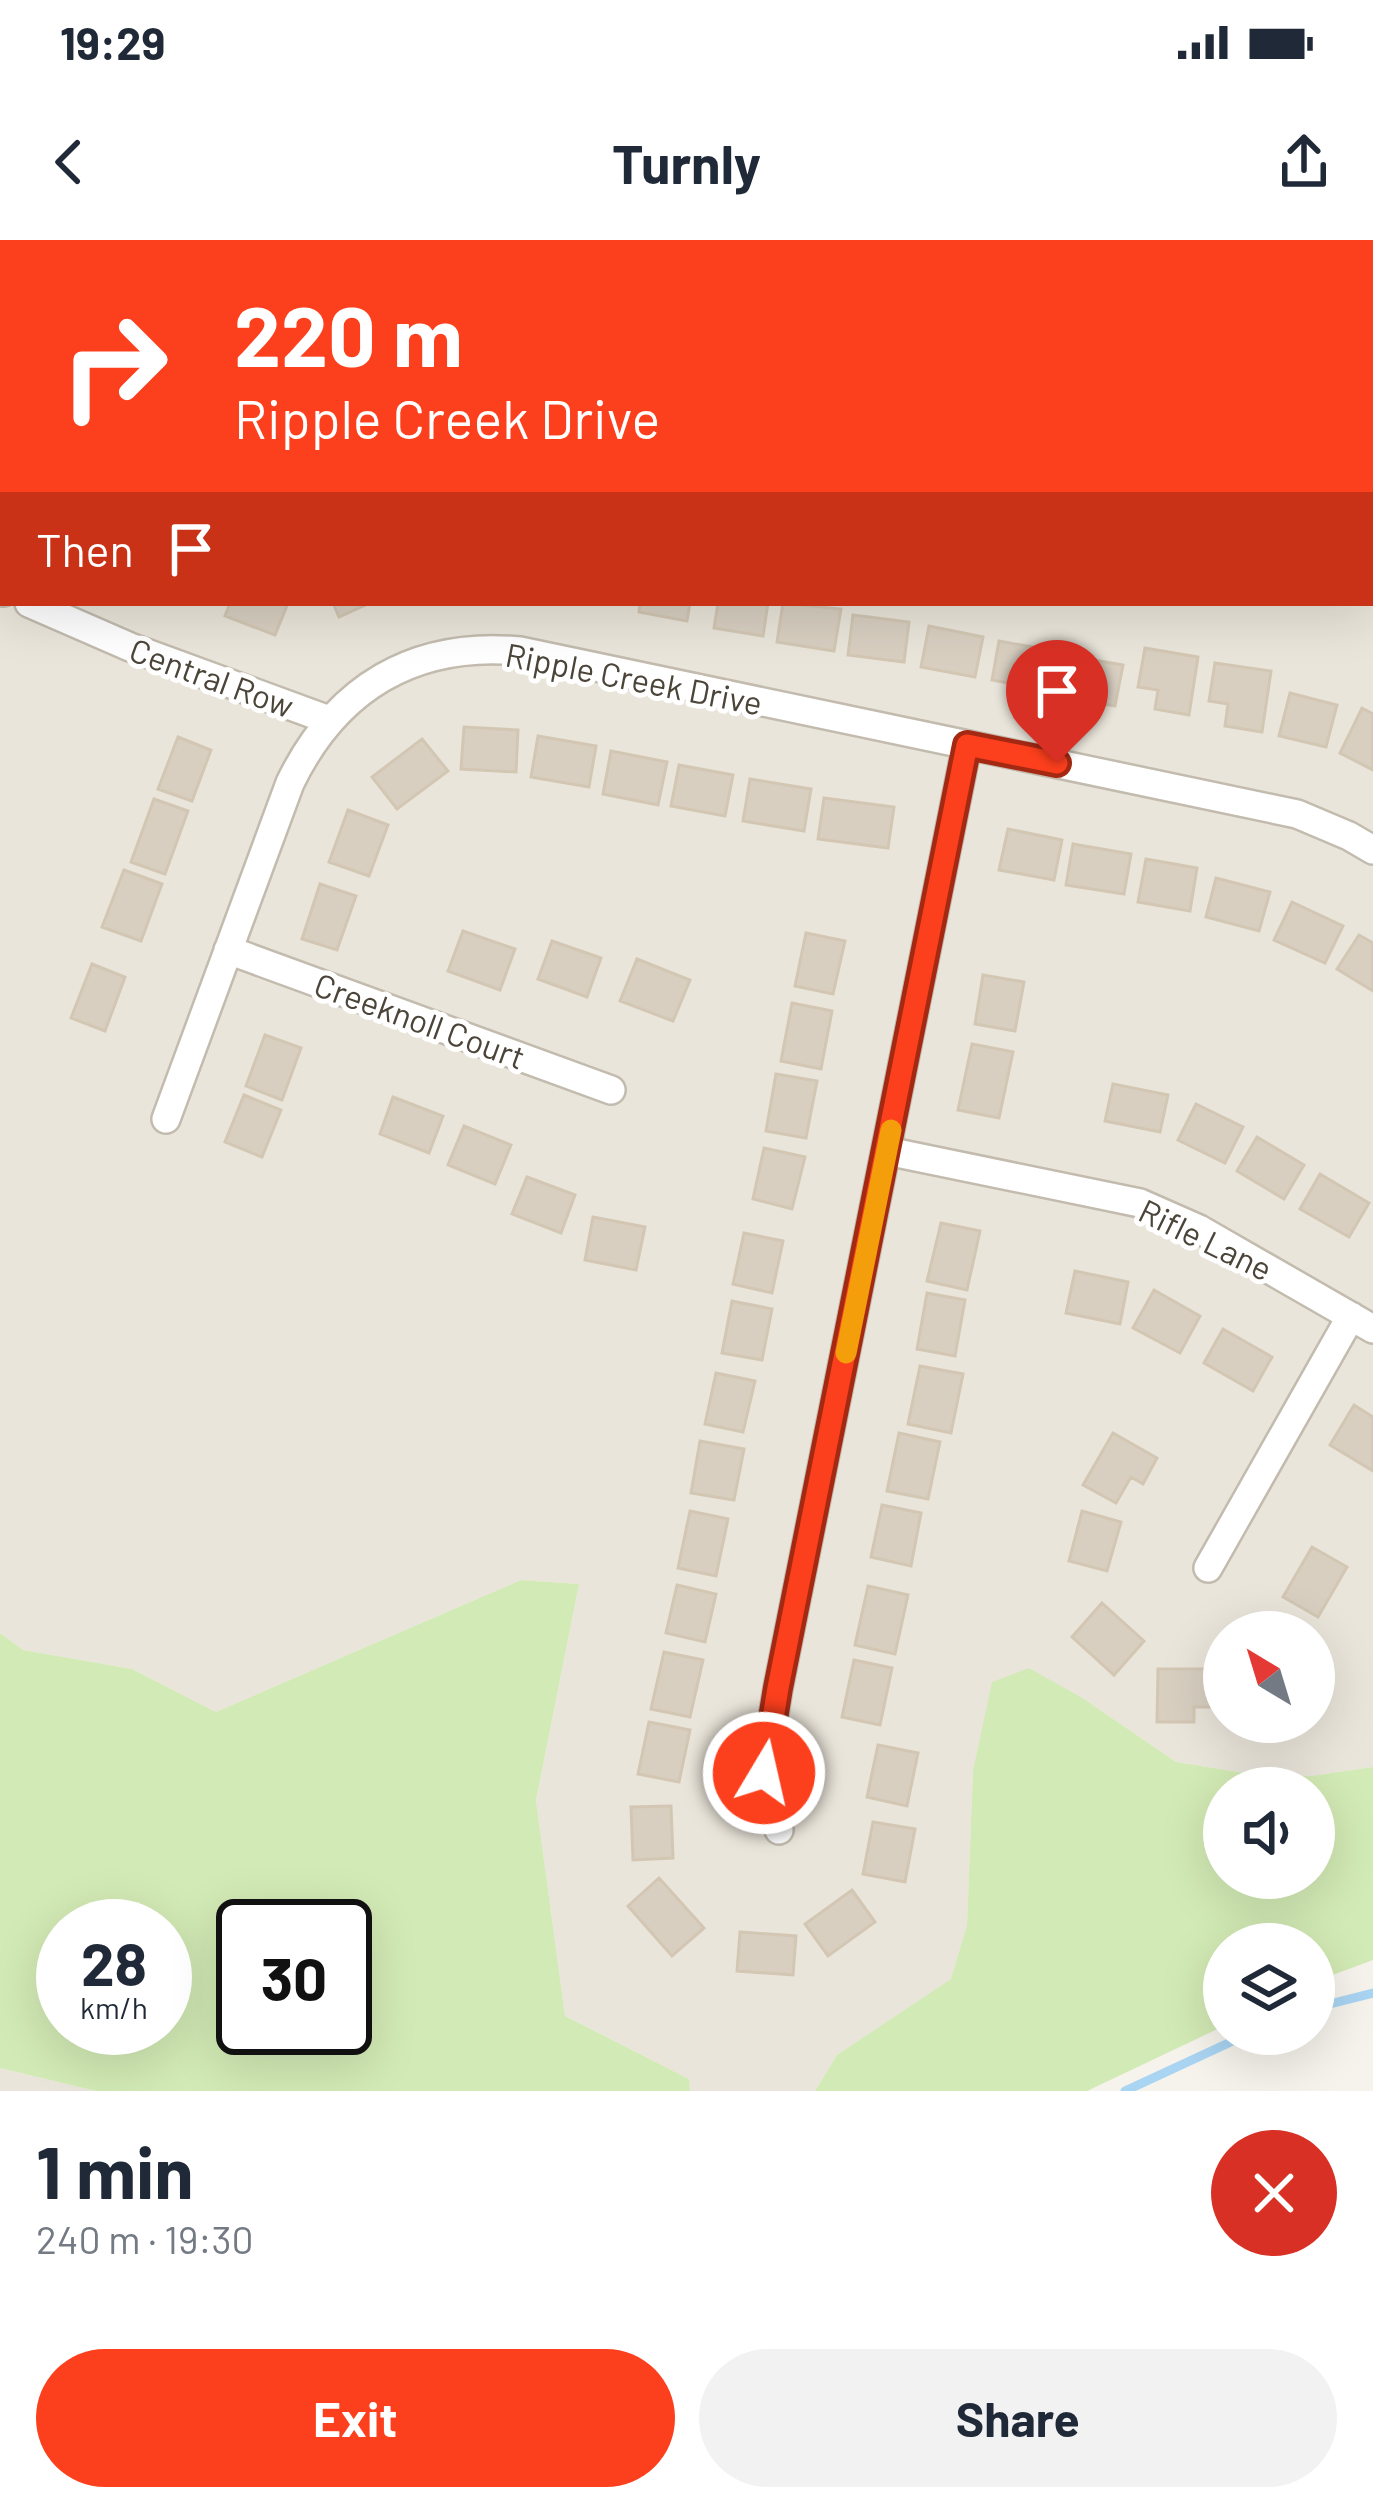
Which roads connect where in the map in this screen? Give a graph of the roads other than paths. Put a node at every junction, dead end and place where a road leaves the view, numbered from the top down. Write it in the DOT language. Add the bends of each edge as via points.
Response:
graph roads {
  1 [pos="36,606"];
  2 [pos="329,720"];
  3 [pos="967,745"];
  4 [pos="1373,850"];
  5 [pos="228,950"];
  6 [pos="611,1090"];
  7 [pos="166,1120"];
  8 [pos="886,1151"];
  9 [pos="1362,1323"];
  10 [pos="1208,1568"];
  11 [pos="779,1830"];
  1 -- 2 [label="street, Central Row"];
  2 -- 3 [label="street, Ripple Creek Drive" via="410,663 493,648"];
  2 -- 5 [label="street, Ripple Creek Drive" via="290,783"];
  3 -- 4 [label="street, Ripple Creek Drive" via="1297,814"];
  3 -- 8 [label="street"];
  5 -- 6 [label="street, Creeknoll Court"];
  5 -- 7 [label="street, Ripple Creek Drive"];
  8 -- 9 [label="street, Rifle Lane" via="1140,1203"];
  8 -- 11 [label="street" via="764,1773"];
  9 -- 10 [label="street"];
}
